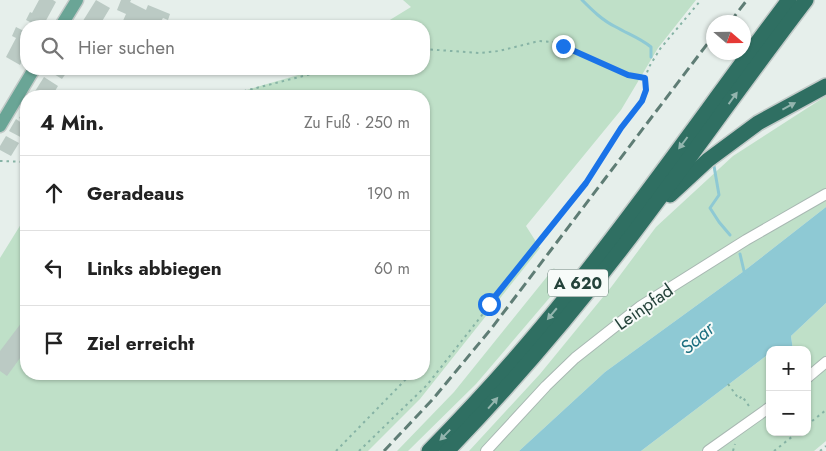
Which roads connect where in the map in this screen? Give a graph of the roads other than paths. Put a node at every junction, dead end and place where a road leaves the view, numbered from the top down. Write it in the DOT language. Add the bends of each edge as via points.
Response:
graph roads {
  1 [pos="77,0"];
  2 [pos="789,0"];
  3 [pos="806,0"];
  4 [pos="64,20"];
  5 [pos="30,75"];
  6 [pos="826,86"];
  7 [pos="21,90"];
  8 [pos="20,92"];
  9 [pos="0,126"];
  10 [pos="826,194"];
  11 [pos="631,236"];
  12 [pos="826,362"];
  13 [pos="811,375"];
  14 [pos="766,409"];
  15 [pos="429,451"];
  16 [pos="448,451"];
  17 [pos="486,451"];
  18 [pos="708,451"];
  1 -- 4 [label="main road"];
  2 -- 15 [label="highway, A 620, one-way" via="567,296 480,398"];
  11 -- 3 [label="highway, A 620, one-way"];
  5 -- 7 [label="main road"];
  11 -- 6 [label="highway, one-way" via="676,189 727,145 770,116"];
  8 -- 9 [label="main road"];
  10 -- 17 [label="lane, Leinpfad" via="641,306 575,358"];
  16 -- 11 [label="highway, A 620, one-way" via="534,357"];
  12 -- 13 [label="lane"];
  14 -- 18 [label="lane"];
}
